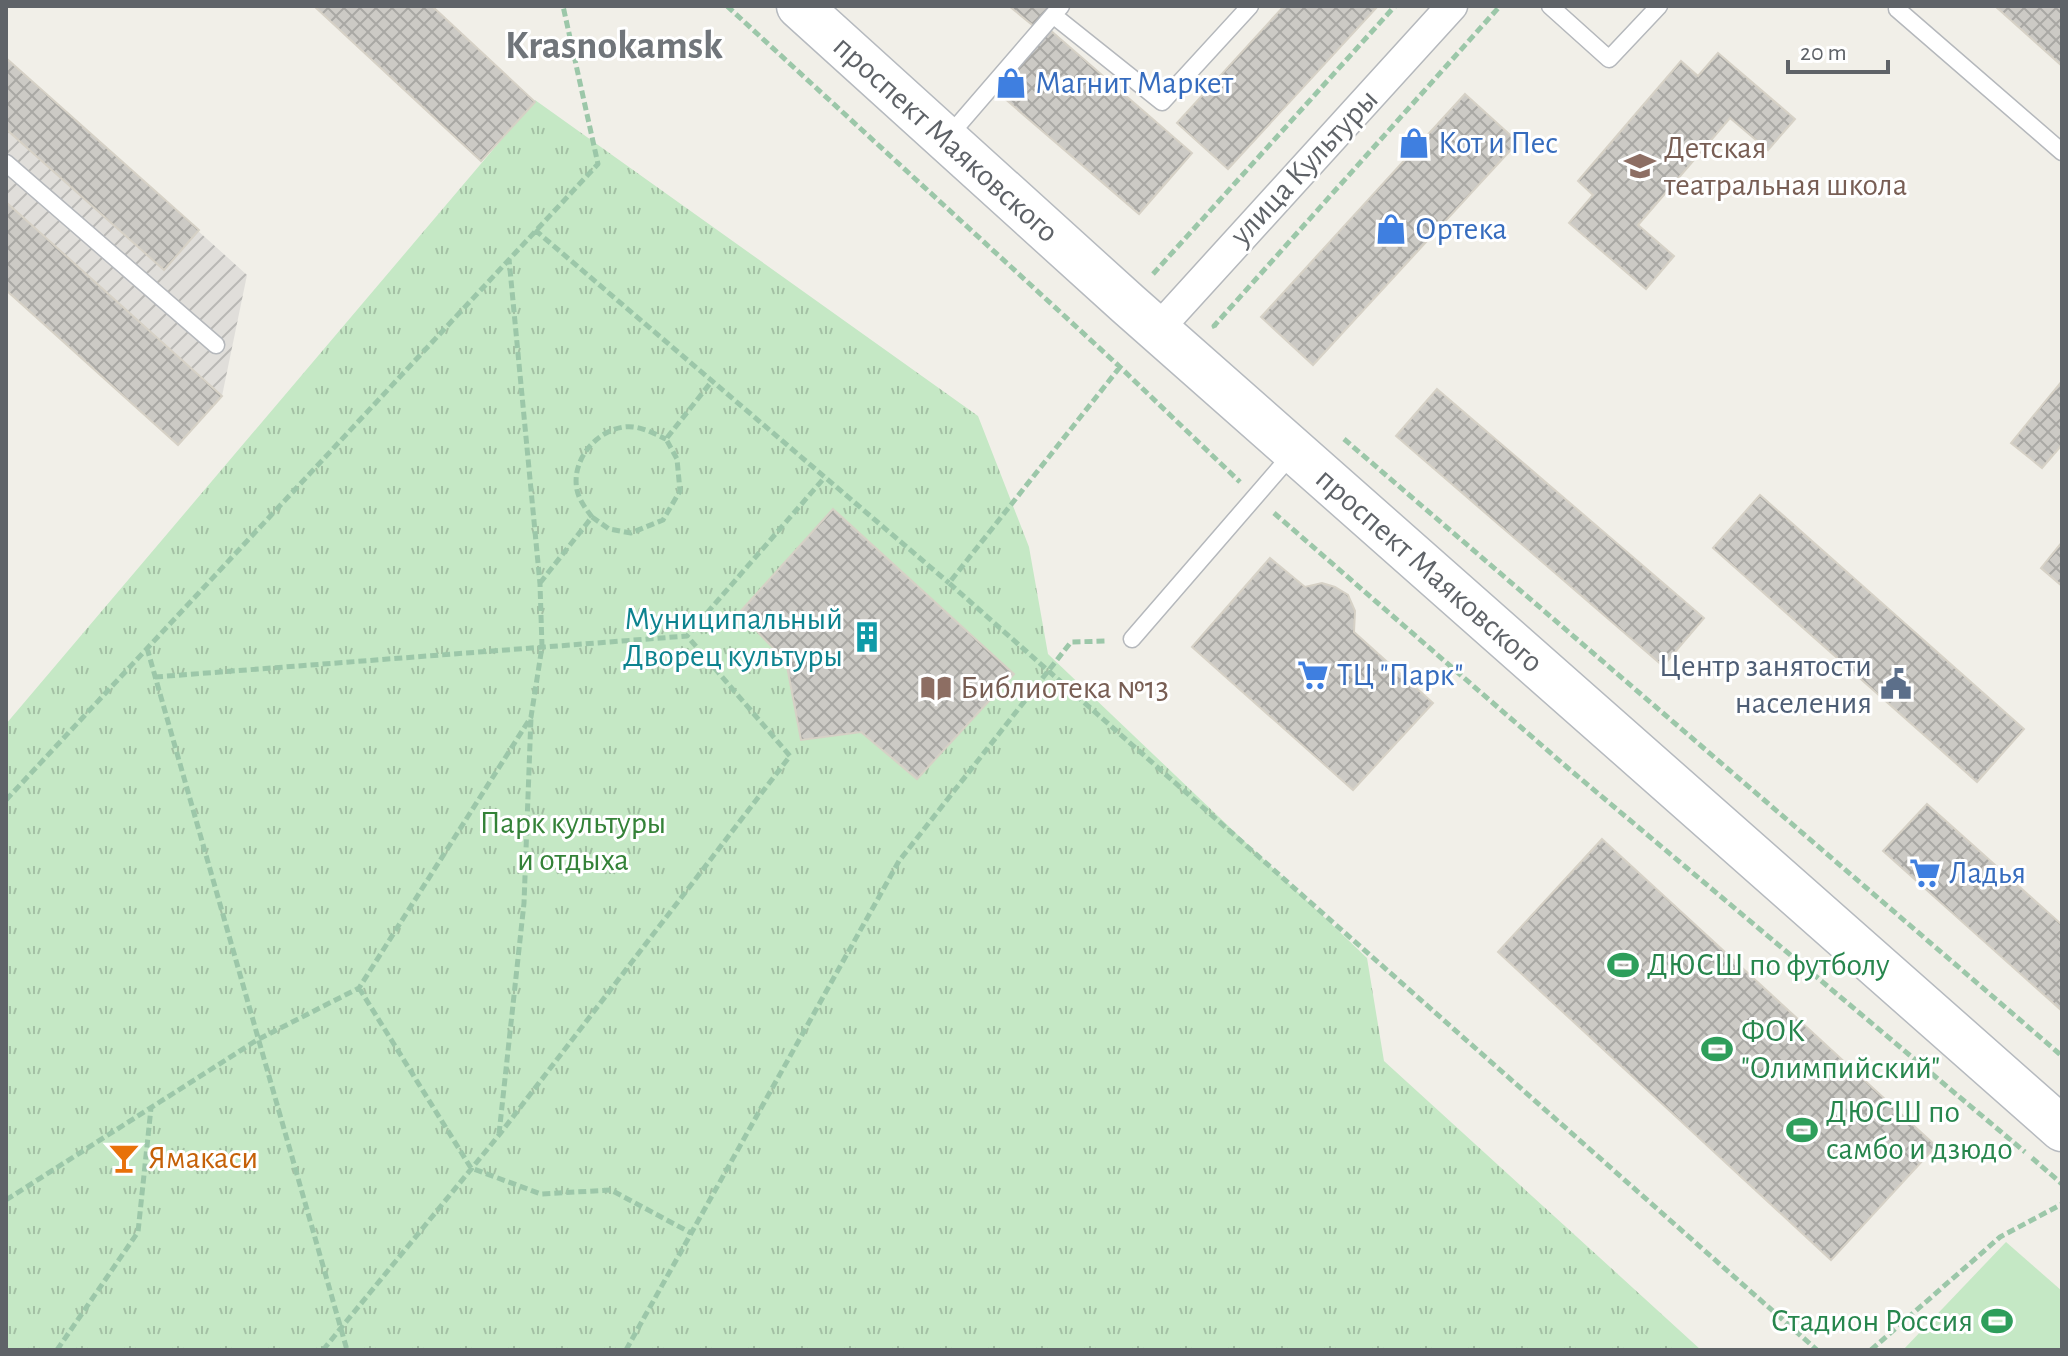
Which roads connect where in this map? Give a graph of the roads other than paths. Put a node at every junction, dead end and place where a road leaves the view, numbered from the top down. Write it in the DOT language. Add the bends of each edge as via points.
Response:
graph roads {
  1 [pos="799,6"];
  2 [pos="1250,6"];
  3 [pos="1452,6"];
  4 [pos="1550,6"];
  5 [pos="1659,6"];
  6 [pos="1900,6"];
  7 [pos="1057,10"];
  8 [pos="947,138"];
  9 [pos="2062,152"];
  10 [pos="6,163"];
  11 [pos="1158,329"];
  12 [pos="216,345"];
  13 [pos="1296,450"];
  14 [pos="1132,639"];
  15 [pos="2062,1129"];
  1 -- 8 [label="street, проспект Маяковского"];
  2 -- 7 [label="lane" via="1162,102"];
  3 -- 11 [label="street, улица Культуры"];
  4 -- 5 [label="lane" via="1609,59"];
  6 -- 9 [label="lane" via="1897,9"];
  7 -- 8 [label="lane"];
  8 -- 11 [label="street, проспект Маяковского"];
  10 -- 12 [label="lane"];
  11 -- 13 [label="street, проспект Маяковского"];
  13 -- 14 [label="lane"];
  13 -- 15 [label="street, проспект Маяковского"];
}
